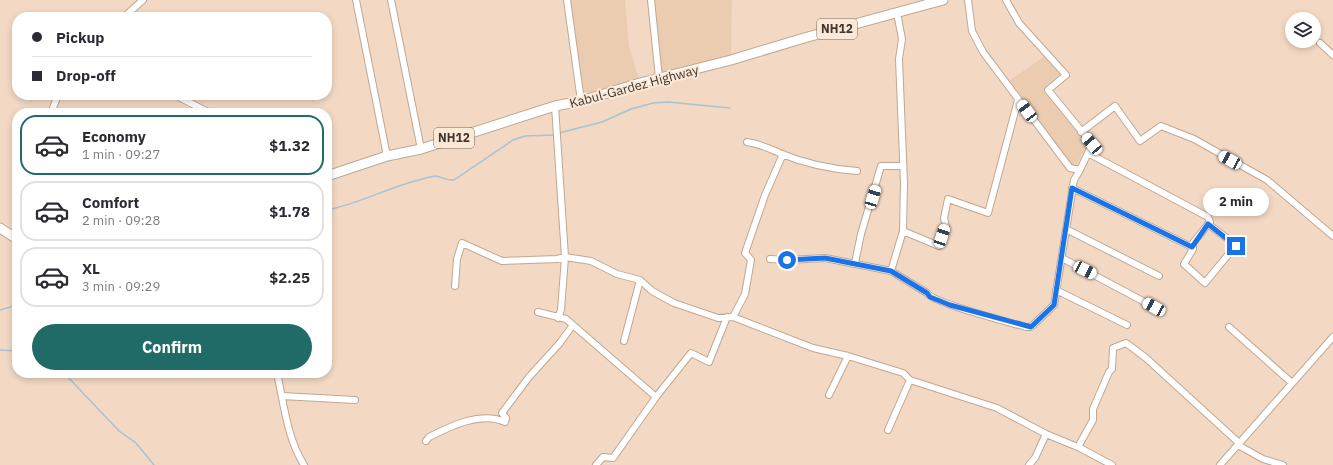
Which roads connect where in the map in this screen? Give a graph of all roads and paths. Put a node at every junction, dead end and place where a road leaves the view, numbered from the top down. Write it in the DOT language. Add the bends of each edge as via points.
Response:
graph roads {
  1 [pos="143,0"];
  2 [pos="356,0"];
  3 [pos="391,0"];
  4 [pos="567,0"];
  5 [pos="651,0"];
  6 [pos="943,0"];
  7 [pos="968,0"];
  8 [pos="1006,0"];
  9 [pos="132,11"];
  10 [pos="897,13"];
  11 [pos="1321,44"];
  12 [pos="1333,55"];
  13 [pos="658,78"];
  14 [pos="185,100"];
  15 [pos="1018,100"];
  16 [pos="581,101"];
  17 [pos="555,106"];
  18 [pos="200,108"];
  19 [pos="1081,132"];
  20 [pos="747,142"];
  21 [pos="421,149"];
  22 [pos="1088,153"];
  23 [pos="783,154"];
  24 [pos="387,156"];
  25 [pos="902,166"];
  26 [pos="1080,170"];
  27 [pos="857,171"];
  28 [pos="332,174"];
  29 [pos="1072,188"];
  30 [pos="1208,224"];
  31 [pos="0,228"];
  32 [pos="1066,229"];
  33 [pos="903,231"];
  34 [pos="12,236"];
  35 [pos="1333,236"];
  36 [pos="1192,247"];
  37 [pos="565,257"];
  38 [pos="1062,258"];
  39 [pos="770,259"];
  40 [pos="856,263"];
  41 [pos="891,271"];
  42 [pos="1159,276"];
  43 [pos="640,280"];
  44 [pos="455,286"];
  45 [pos="1056,290"];
  46 [pos="1154,307"];
  47 [pos="538,312"];
  48 [pos="730,317"];
  49 [pos="558,318"];
  50 [pos="573,325"];
  51 [pos="1127,325"];
  52 [pos="1229,327"];
  53 [pos="1333,337"];
  54 [pos="624,341"];
  55 [pos="848,356"];
  56 [pos="278,378"];
  57 [pos="910,380"];
  58 [pos="1292,383"];
  59 [pos="829,395"];
  60 [pos="282,396"];
  61 [pos="656,397"];
  62 [pos="355,400"];
  63 [pos="888,430"];
  64 [pos="1046,434"];
  65 [pos="426,441"];
  66 [pos="1239,444"];
  67 [pos="1078,447"];
  68 [pos="304,465"];
  69 [pos="596,465"];
  70 [pos="1028,465"];
  71 [pos="1112,465"];
  72 [pos="1220,465"];
  73 [pos="1283,465"];
  1 -- 9 [label="street"];
  2 -- 24 [label="street"];
  3 -- 21 [label="street"];
  4 -- 16 [label="street"];
  5 -- 13 [label="street"];
  6 -- 10 [label="highway, Kabul-Gardez Highway / NH12"];
  7 -- 15 [label="street" via="972,31 983,52"];
  8 -- 19 [label="street" via="1019,23 1066,75 1048,90"];
  10 -- 13 [label="highway, Kabul-Gardez Highway / NH12"];
  10 -- 25 [label="street" via="902,39 899,58"];
  11 -- 12 [label="street"];
  13 -- 16 [label="highway, Kabul-Gardez Highway / NH12"];
  14 -- 18 [label="street"];
  15 -- 26 [label="street" via="1070,168"];
  15 -- 33 [label="street" via="988,213 948,199 944,218 946,227 939,246"];
  16 -- 17 [label="highway, Kabul-Gardez Highway / NH12"];
  17 -- 21 [label="highway, Kabul-Gardez Highway / NH12"];
  17 -- 37 [label="street"];
  19 -- 22 [label="street" via="1092,144"];
  19 -- 35 [label="street" via="1115,106 1140,141 1161,126 1194,139 1267,180"];
  20 -- 23 [label="street" via="760,143"];
  21 -- 24 [label="highway, Kabul-Gardez Highway / NH12"];
  22 -- 26 [label="street"];
  22 -- 30 [label="street" via="1208,217"];
  23 -- 27 [label="street" via="834,170"];
  23 -- 48 [label="street" via="765,195 745,253 751,260 745,294"];
  24 -- 28 [label="highway, Kabul-Gardez Highway / NH12"];
  25 -- 33 [label="street"];
  25 -- 40 [label="street" via="881,166 861,234"];
  26 -- 29 [label="street"];
  29 -- 32 [label="street"];
  29 -- 36 [label="street"];
  30 -- 36 [label="street"];
  30 -- 36 [label="street" via="1236,246 1205,283 1184,264"];
  31 -- 34 [label="highway"];
  32 -- 38 [label="street"];
  32 -- 42 [label="street"];
  33 -- 41 [label="street"];
  37 -- 43 [label="street" via="591,261 616,274"];
  37 -- 44 [label="street" via="502,261 462,243 457,258"];
  37 -- 49 [label="street" via="561,310"];
  38 -- 45 [label="street"];
  38 -- 46 [label="street"];
  39 -- 40 [label="street" via="825,258 848,264"];
  40 -- 41 [label="street"];
  41 -- 45 [label="street" via="930,297 1026,327 1031,327 1054,305"];
  43 -- 48 [label="street" via="652,291 674,304 718,318"];
  43 -- 54 [label="street"];
  45 -- 51 [label="street"];
  47 -- 49 [label="street"];
  48 -- 55 [label="street" via="813,348"];
  48 -- 61 [label="street" via="709,362 691,353"];
  49 -- 50 [label="street" via="566,319"];
  50 -- 61 [label="street"];
  50 -- 65 [label="street" via="502,413 506,418 505,422 496,418 471,420 435,434"];
  52 -- 58 [label="street"];
  53 -- 58 [label="street"];
  55 -- 57 [label="street" via="903,373"];
  55 -- 59 [label="street"];
  56 -- 60 [label="street"];
  57 -- 63 [label="street"];
  57 -- 64 [label="street" via="997,408"];
  58 -- 66 [label="street"];
  60 -- 62 [label="street"];
  60 -- 68 [label="street" via="296,453"];
  61 -- 69 [label="street" via="613,458 603,457"];
  64 -- 67 [label="street"];
  64 -- 70 [label="street" via="1035,458"];
  66 -- 67 [label="street" via="1152,363 1126,343 1113,348 1112,369 1093,409 1093,420"];
  66 -- 72 [label="street"];
  66 -- 73 [label="street" via="1263,459"];
  67 -- 71 [label="street"];
}
